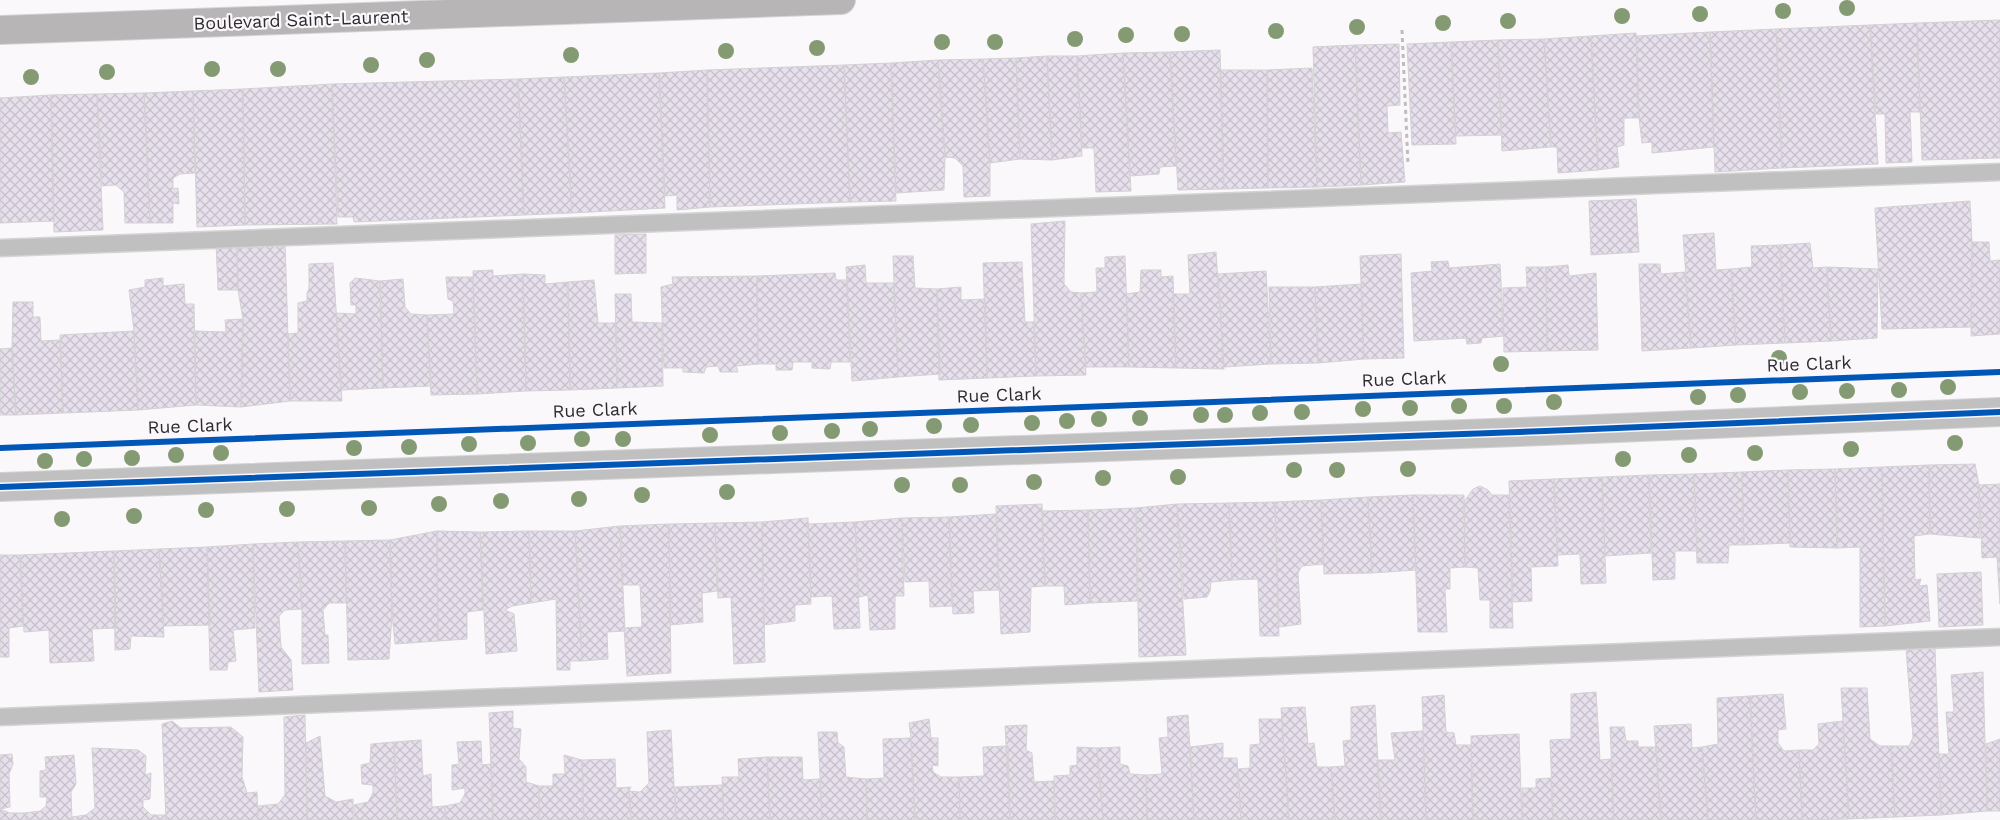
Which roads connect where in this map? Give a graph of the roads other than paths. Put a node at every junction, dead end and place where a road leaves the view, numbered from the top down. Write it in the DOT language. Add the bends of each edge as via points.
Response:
graph roads {
  1 [pos="841,0"];
  2 [pos="0,30"];
  3 [pos="2000,172"];
  4 [pos="0,248"];
  5 [pos="2000,412"];
  6 [pos="0,487"];
  7 [pos="2000,637"];
  8 [pos="0,717"];
  1 -- 2 [label="main road, Boulevard Saint-Laurent"];
  3 -- 4 [label="lane"];
  5 -- 6 [label="street"];
  7 -- 8 [label="lane"];
}
